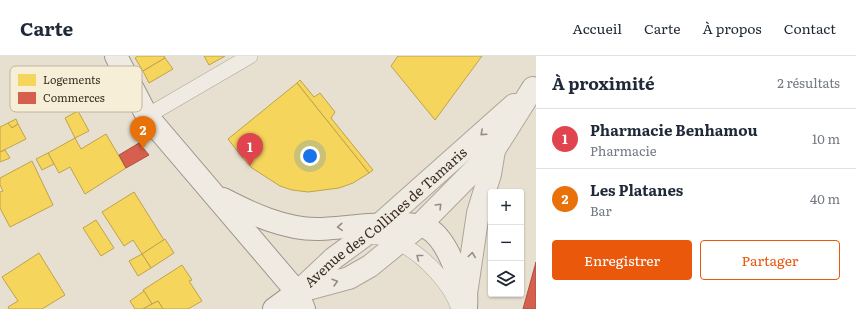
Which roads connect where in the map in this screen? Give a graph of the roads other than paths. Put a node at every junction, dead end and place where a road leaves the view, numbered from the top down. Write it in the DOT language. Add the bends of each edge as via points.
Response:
graph roads {
  1 [pos="116,56"];
  2 [pos="250,56"];
  3 [pos="121,66"];
  4 [pos="534,87"];
  5 [pos="142,106"];
  6 [pos="147,116"];
  7 [pos="494,150"];
  8 [pos="213,194"];
  9 [pos="419,226"];
  10 [pos="372,230"];
  11 [pos="400,243"];
  12 [pos="301,300"];
  13 [pos="464,304"];
  14 [pos="274,309"];
  1 -- 3 [label="street"];
  2 -- 6 [label="lane"];
  4 -- 7 [label="street, Avenue des Collines de Tamaris"];
  4 -- 10 [label="street, Avenue des Collines de Tamaris, one-way"];
  5 -- 6 [label="street"];
  6 -- 8 [label="street"];
  9 -- 7 [label="street, Avenue des Collines de Tamaris, one-way"];
  13 -- 7 [label="street, Avenue des Collines de Tamaris, one-way" via="478,213 490,174"];
  10 -- 8 [label="street, one-way" via="290,226 254,215"];
  8 -- 12 [label="street"];
  9 -- 10 [label="street"];
  9 -- 11 [label="street, Avenue des Collines de Tamaris"];
  9 -- 13 [label="street" via="428,229 444,245"];
  10 -- 11 [label="lane"];
  10 -- 12 [label="street, Avenue des Collines de Tamaris" via="334,258"];
  12 -- 11 [label="street, Avenue des Collines de Tamaris, one-way" via="370,266"];
  13 -- 11 [label="lane, one-way" via="431,266"];
  12 -- 14 [label="street"];
}
